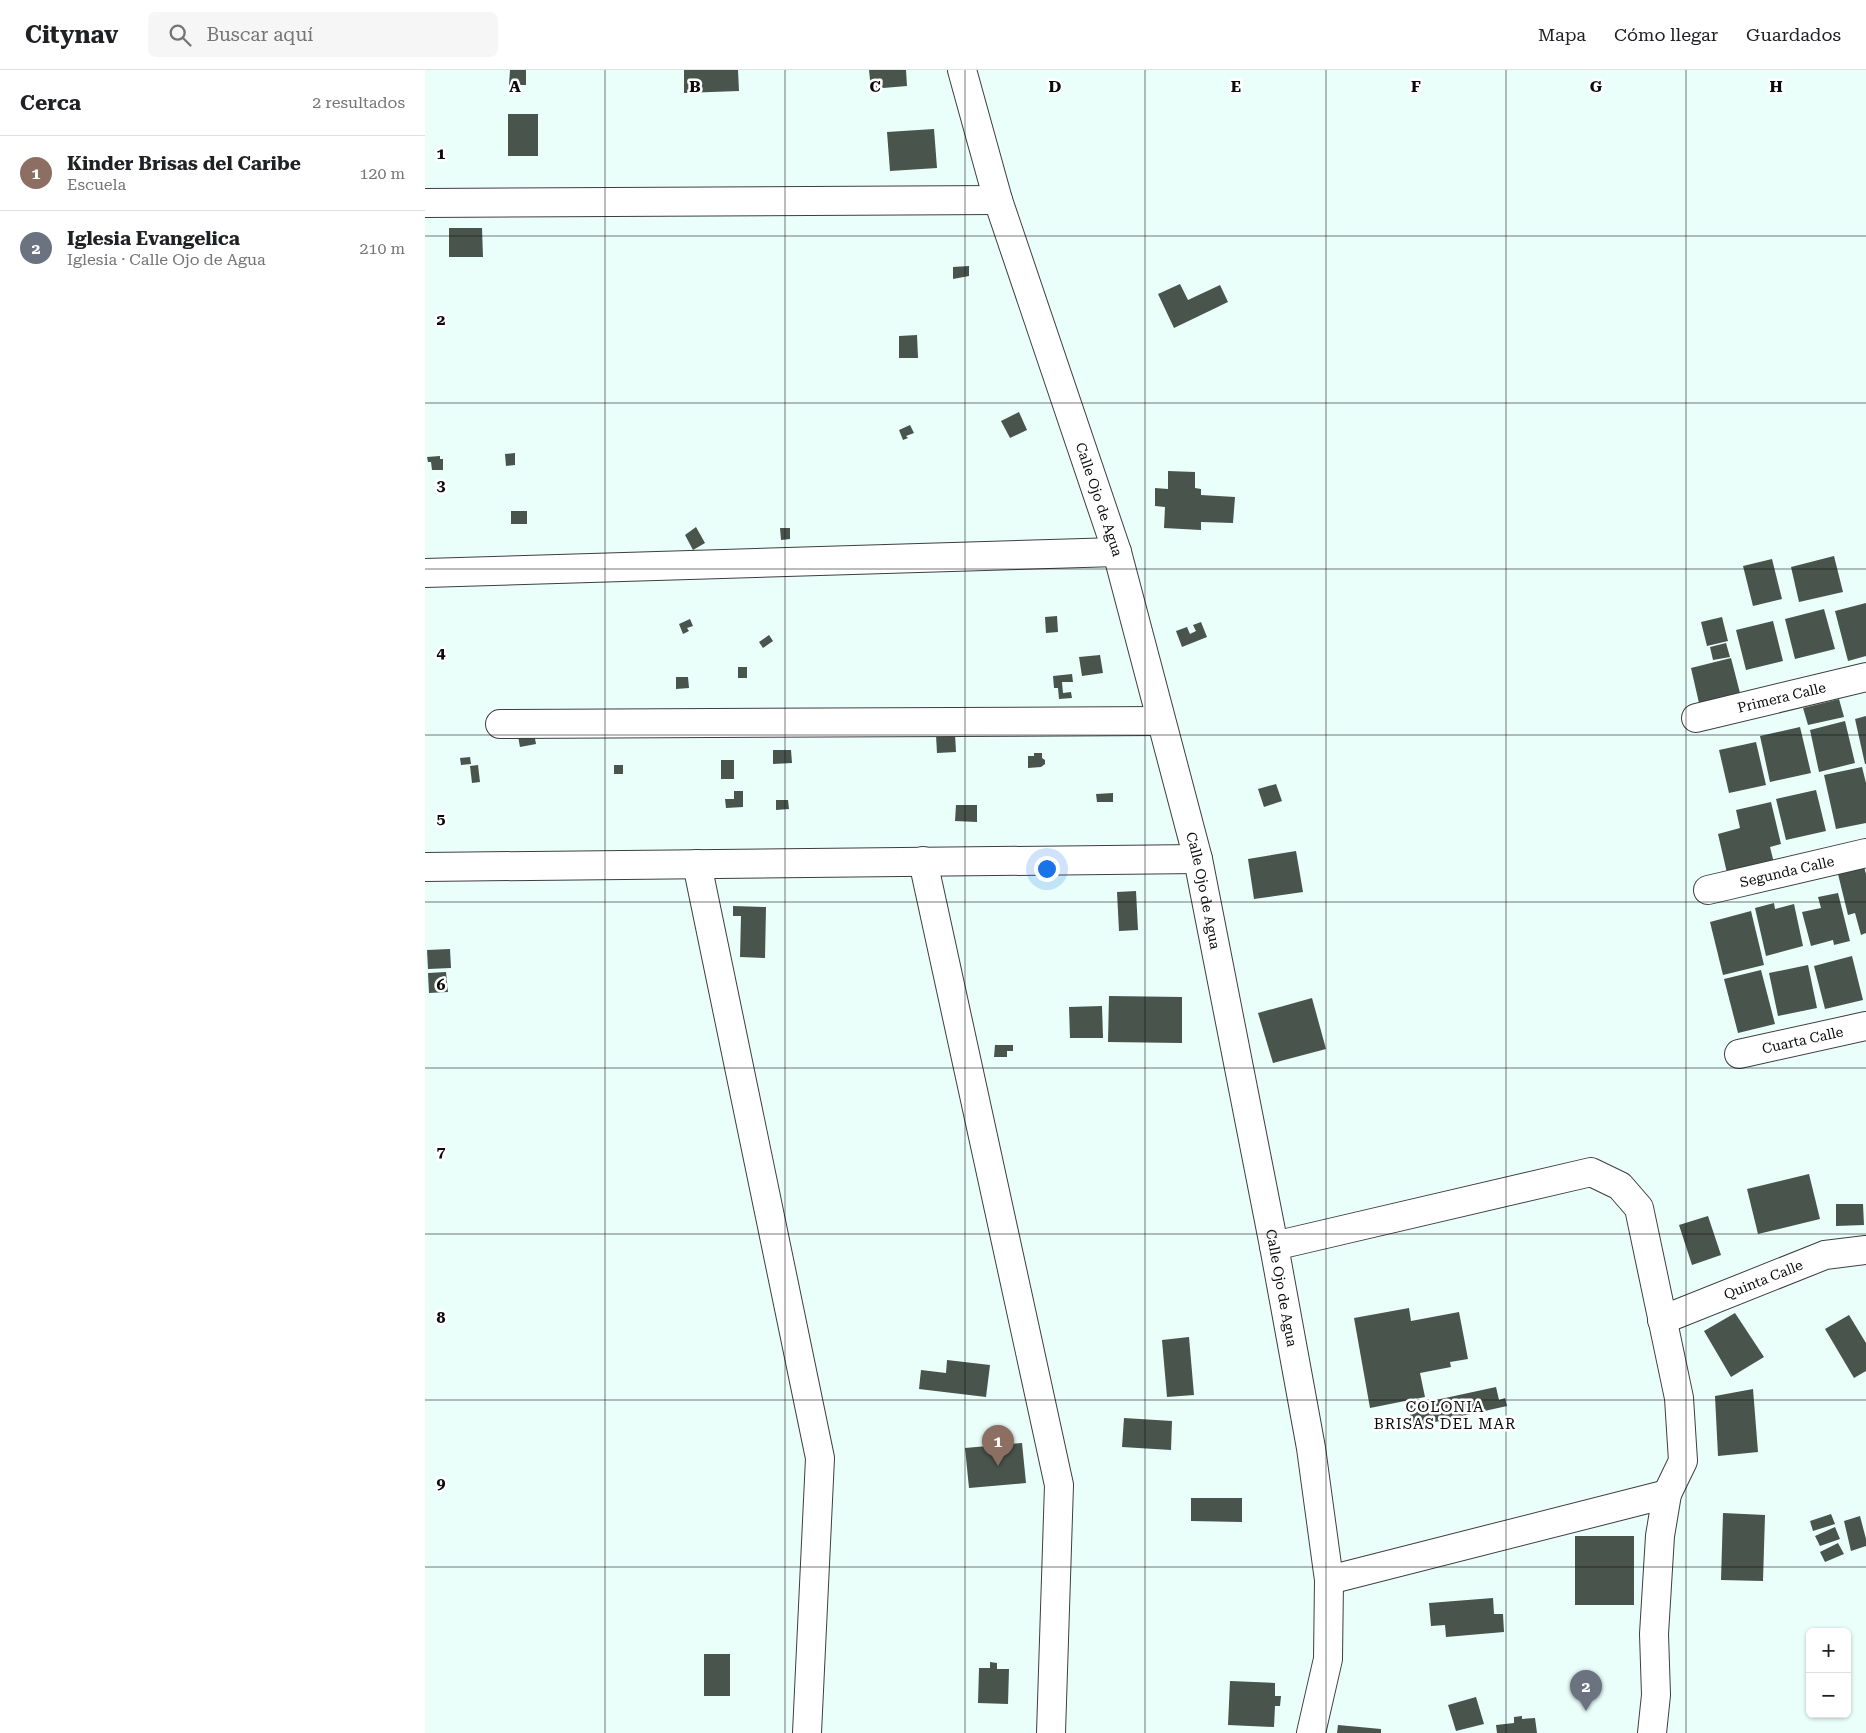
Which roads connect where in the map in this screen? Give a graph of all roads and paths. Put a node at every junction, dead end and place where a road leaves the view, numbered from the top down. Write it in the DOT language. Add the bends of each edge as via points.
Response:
graph roads {
  1 [pos="962,70"];
  2 [pos="998,200"];
  3 [pos="425,202"];
  4 [pos="1117,552"];
  5 [pos="425,573"];
  6 [pos="1866,677"];
  7 [pos="1696,718"];
  8 [pos="1161,721"];
  9 [pos="500,724"];
  10 [pos="1866,853"];
  11 [pos="1198,859"];
  12 [pos="923,862"];
  13 [pos="697,864"];
  14 [pos="425,867"];
  15 [pos="1708,890"];
  16 [pos="1866,1026"];
  17 [pos="1739,1054"];
  18 [pos="1274,1246"];
  19 [pos="1866,1250"];
  20 [pos="1662,1320"];
  21 [pos="1667,1494"];
  22 [pos="1329,1580"];
  23 [pos="807,1733"];
  24 [pos="1051,1733"];
  25 [pos="1311,1733"];
  26 [pos="1652,1733"];
  1 -- 2 [label="street, Calle Ojo de Agua"];
  2 -- 3 [label="street"];
  2 -- 4 [label="street, Calle Ojo de Agua"];
  4 -- 5 [label="street"];
  4 -- 8 [label="street, Calle Ojo de Agua"];
  6 -- 7 [label="street, Primera Calle"];
  8 -- 9 [label="street"];
  8 -- 11 [label="street, Calle Ojo de Agua"];
  10 -- 15 [label="street, Segunda Calle"];
  11 -- 12 [label="street"];
  11 -- 18 [label="street, Calle Ojo de Agua"];
  12 -- 13 [label="street"];
  12 -- 24 [label="street" via="1059,1485"];
  13 -- 14 [label="street"];
  13 -- 23 [label="street" via="820,1458"];
  16 -- 17 [label="street, Cuarta Calle"];
  18 -- 20 [label="street" via="1591,1172 1620,1186 1639,1208"];
  18 -- 22 [label="street, Calle Ojo de Agua" via="1311,1448"];
  19 -- 20 [label="street, Quinta Calle" via="1825,1255"];
  20 -- 21 [label="street" via="1679,1398 1683,1461"];
  21 -- 22 [label="street"];
  21 -- 26 [label="street" via="1660,1536 1653,1634 1656,1694"];
  22 -- 25 [label="street, Calle Ojo de Agua" via="1328,1659"];
}
